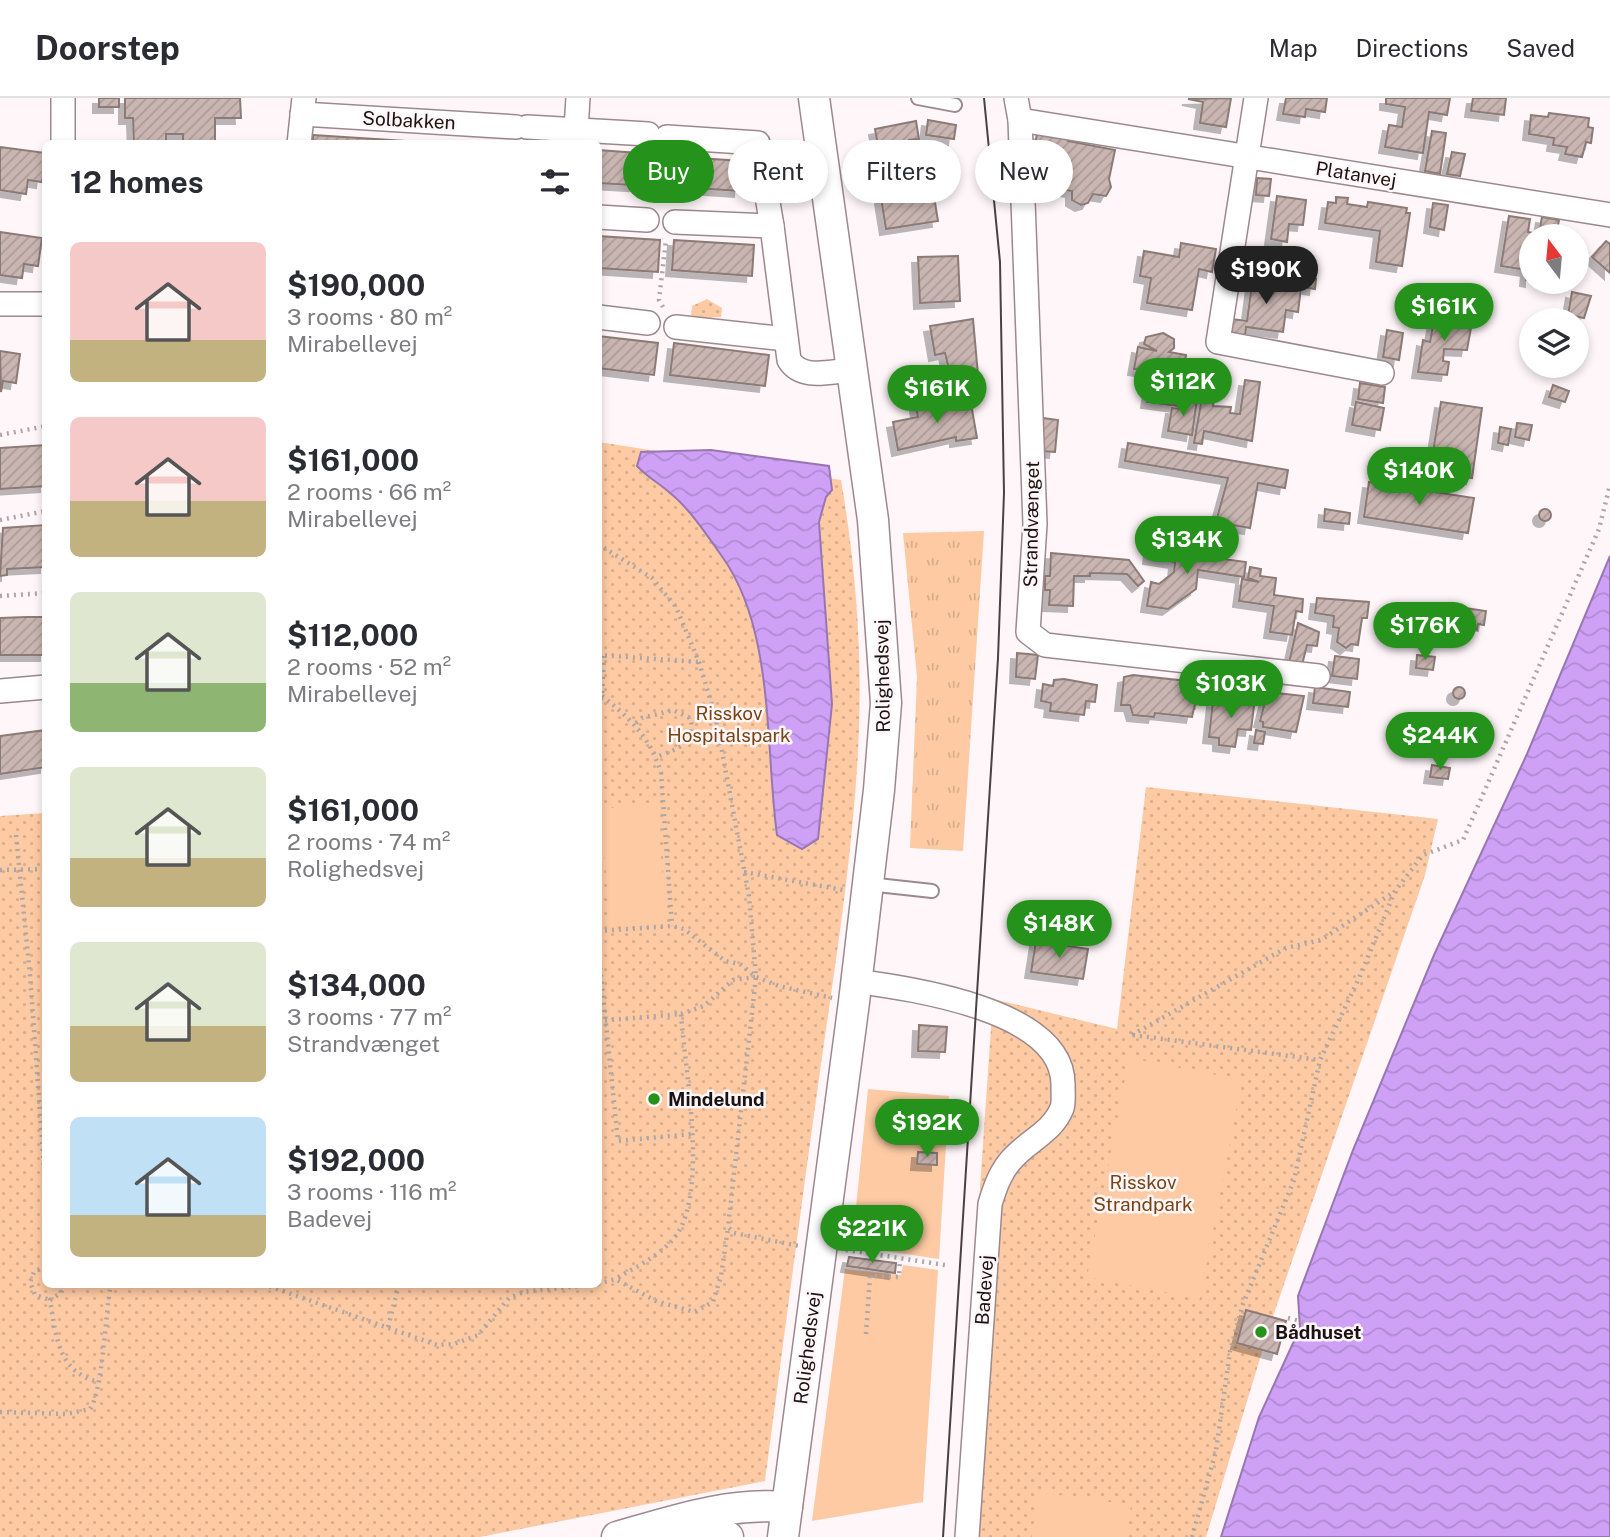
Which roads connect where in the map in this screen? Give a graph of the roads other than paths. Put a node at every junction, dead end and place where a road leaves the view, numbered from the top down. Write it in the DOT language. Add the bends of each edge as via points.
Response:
graph roads {
  1 [pos="64,98"];
  2 [pos="578,98"];
  3 [pos="814,98"];
  4 [pos="918,98"];
  5 [pos="1255,98"];
  6 [pos="955,105"];
  7 [pos="303,106"];
  8 [pos="1018,109"];
  9 [pos="576,136"];
  10 [pos="63,140"];
  11 [pos="299,140"];
  12 [pos="1247,156"];
  13 [pos="1610,215"];
  14 [pos="602,217"];
  15 [pos="772,226"];
  16 [pos="0,304"];
  17 [pos="42,304"];
  18 [pos="602,317"];
  19 [pos="786,339"];
  20 [pos="852,370"];
  21 [pos="1382,373"];
  22 [pos="1318,676"];
  23 [pos="42,687"];
  24 [pos="0,691"];
  25 [pos="867,889"];
  26 [pos="932,891"];
  27 [pos="854,992"];
  28 [pos="787,1507"];
  29 [pos="617,1537"];
  30 [pos="623,1537"];
  31 [pos="728,1537"];
  32 [pos="783,1537"];
  33 [pos="967,1537"];
  1 -- 10 [label="street"];
  2 -- 9 [label="street"];
  3 -- 20 [label="street, Rolighedsvej"];
  4 -- 6 [label="lane"];
  5 -- 12 [label="street"];
  7 -- 9 [label="street, Solbakken"];
  7 -- 11 [label="street, Solbakken"];
  8 -- 12 [label="street, Platanvej"];
  8 -- 22 [label="street, Strandvænget" via="1035,524 1028,632 1045,645"];
  9 -- 15 [label="street, Solbakken" via="657,135 758,142"];
  12 -- 13 [label="street, Platanvej"];
  12 -- 21 [label="street" via="1218,342"];
  14 -- 15 [label="street"];
  15 -- 19 [label="street"];
  16 -- 17 [label="street"];
  18 -- 19 [label="street" via="663,320"];
  19 -- 20 [label="street" via="789,360 800,371"];
  20 -- 25 [label="street, Rolighedsvej" via="873,520 886,703"];
  23 -- 24 [label="street"];
  25 -- 26 [label="lane"];
  25 -- 27 [label="street, Rolighedsvej"];
  27 -- 28 [label="street, Rolighedsvej"];
  27 -- 33 [label="street, Badevej" via="948,1000 1010,1019 1036,1033 1053,1050 1063,1070 1062,1106 1049,1128 1013,1157 997,1181 990,1204"];
  28 -- 29 [label="street" via="745,1505"];
  28 -- 32 [label="street, Rolighedsvej"];
  30 -- 31 [label="street"];
}
